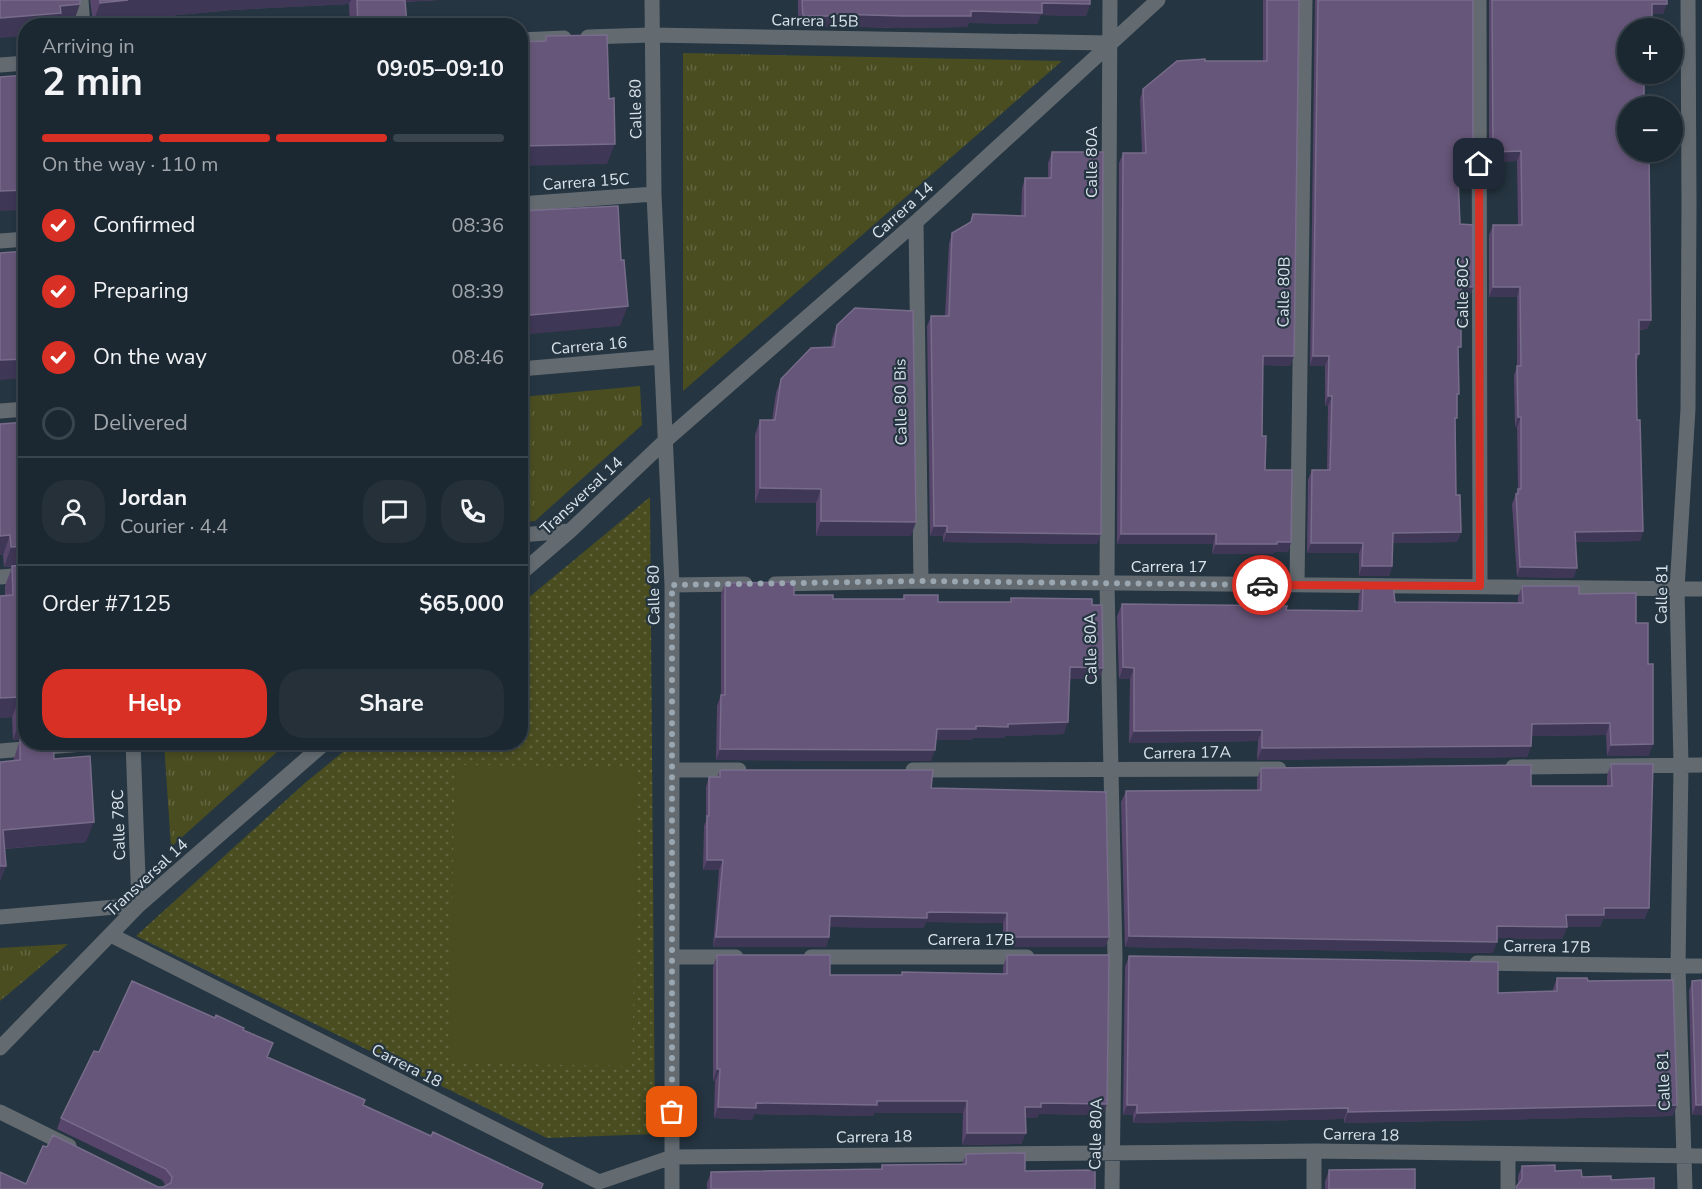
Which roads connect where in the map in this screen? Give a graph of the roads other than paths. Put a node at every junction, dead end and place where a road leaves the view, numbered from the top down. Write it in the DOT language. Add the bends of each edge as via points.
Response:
graph roads {
  1 [pos="81,0"];
  2 [pos="652,0"];
  3 [pos="1110,0"];
  4 [pos="1158,0"];
  5 [pos="1305,0"];
  6 [pos="1479,0"];
  7 [pos="1688,0"];
  8 [pos="82,18"];
  9 [pos="651,35"];
  10 [pos="528,40"];
  11 [pos="1109,43"];
  12 [pos="18,64"];
  13 [pos="0,65"];
  14 [pos="654,194"];
  15 [pos="1696,202"];
  16 [pos="528,203"];
  17 [pos="916,222"];
  18 [pos="18,240"];
  19 [pos="0,241"];
  20 [pos="661,357"];
  21 [pos="528,368"];
  22 [pos="1695,409"];
  23 [pos="18,410"];
  24 [pos="0,411"];
  25 [pos="665,441"];
  26 [pos="570,531"];
  27 [pos="528,534"];
  28 [pos="528,567"];
  29 [pos="18,576"];
  30 [pos="0,577"];
  31 [pos="921,581"];
  32 [pos="1107,584"];
  33 [pos="672,585"];
  34 [pos="1297,585"];
  35 [pos="1480,586"];
  36 [pos="1677,589"];
  37 [pos="1702,589"];
  38 [pos="21,750"];
  39 [pos="132,750"];
  40 [pos="317,750"];
  41 [pos="0,752"];
  42 [pos="1681,765"];
  43 [pos="1702,765"];
  44 [pos="1503,767"];
  45 [pos="1288,769"];
  46 [pos="672,770"];
  47 [pos="755,770"];
  48 [pos="897,770"];
  49 [pos="1110,771"];
  50 [pos="139,905"];
  51 [pos="0,917"];
  52 [pos="111,935"];
  53 [pos="672,957"];
  54 [pos="755,957"];
  55 [pos="791,957"];
  56 [pos="1043,957"];
  57 [pos="1462,963"];
  58 [pos="1702,966"];
  59 [pos="1678,967"];
  60 [pos="0,1048"];
  61 [pos="0,1112"];
  62 [pos="1113,1151"];
  63 [pos="1314,1151"];
  64 [pos="84,1153"];
  65 [pos="1508,1155"];
  66 [pos="672,1156"];
  67 [pos="1684,1156"];
  68 [pos="1702,1156"];
  69 [pos="598,1186"];
  70 [pos="672,1189"];
  71 [pos="1112,1189"];
  72 [pos="1314,1189"];
  73 [pos="1508,1189"];
  74 [pos="1685,1189"];
  1 -- 8 [label="street"];
  2 -- 9 [label="street, Calle 80"];
  3 -- 11 [label="street, Calle 80A"];
  4 -- 11 [label="street, Carrera 14"];
  5 -- 34 [label="street, Calle 80B"];
  6 -- 35 [label="street, Calle 80C"];
  7 -- 15 [label="street, Calle 81"];
  9 -- 10 [label="street, Carrera 15B"];
  9 -- 11 [label="street, Carrera 15B"];
  9 -- 14 [label="street, Calle 80"];
  11 -- 17 [label="street, Carrera 14"];
  11 -- 32 [label="street, Calle 80A"];
  12 -- 13 [label="street"];
  14 -- 16 [label="street, Carrera 15C"];
  14 -- 20 [label="street, Calle 80"];
  15 -- 22 [label="street, Calle 81"];
  17 -- 25 [label="street, Carrera 14"];
  17 -- 31 [label="street, Calle 80 Bis"];
  18 -- 19 [label="street"];
  20 -- 21 [label="street, Carrera 16"];
  20 -- 25 [label="street, Calle 80"];
  22 -- 36 [label="street, Calle 81"];
  23 -- 24 [label="street"];
  25 -- 26 [label="street, Transversal 14"];
  25 -- 33 [label="street, Calle 80"];
  26 -- 27 [label="street"];
  26 -- 28 [label="street, Transversal 14"];
  29 -- 30 [label="street"];
  31 -- 32 [label="street, Carrera 17"];
  31 -- 33 [label="street, Carrera 17"];
  32 -- 34 [label="street, Carrera 17"];
  32 -- 49 [label="street, Calle 80A"];
  33 -- 46 [label="street, Calle 80"];
  34 -- 35 [label="street, Carrera 17"];
  35 -- 36 [label="street, Carrera 17"];
  36 -- 37 [label="street, Carrera 17"];
  36 -- 42 [label="street, Calle 81"];
  38 -- 41 [label="street"];
  39 -- 50 [label="street, Calle 78C"];
  40 -- 50 [label="street, Transversal 14"];
  42 -- 43 [label="street"];
  42 -- 44 [label="street"];
  42 -- 59 [label="street, Calle 81"];
  45 -- 49 [label="street, Carrera 17A"];
  46 -- 47 [label="street"];
  46 -- 53 [label="street, Calle 80"];
  48 -- 49 [label="street, Carrera 17A"];
  49 -- 62 [label="street, Calle 80A" via="1115,957"];
  50 -- 51 [label="street"];
  50 -- 52 [label="street, Transversal 14"];
  52 -- 60 [label="street, Transversal 14"];
  52 -- 69 [label="street, Carrera 18"];
  53 -- 54 [label="street"];
  53 -- 66 [label="street, Calle 80"];
  55 -- 56 [label="street, Carrera 17B"];
  57 -- 59 [label="street, Carrera 17B"];
  58 -- 59 [label="street, Carrera 17B"];
  59 -- 67 [label="street, Calle 81"];
  61 -- 64 [label="street"];
  62 -- 63 [label="street, Carrera 18"];
  62 -- 66 [label="street, Carrera 18"];
  62 -- 71 [label="street, Calle 80A"];
  63 -- 65 [label="street, Carrera 18"];
  63 -- 72 [label="street"];
  65 -- 67 [label="street, Carrera 18"];
  65 -- 73 [label="street"];
  66 -- 69 [label="street, Carrera 18"];
  66 -- 70 [label="street, Calle 80"];
  67 -- 68 [label="street, Carrera 18"];
  67 -- 74 [label="street, Calle 81"];
}
